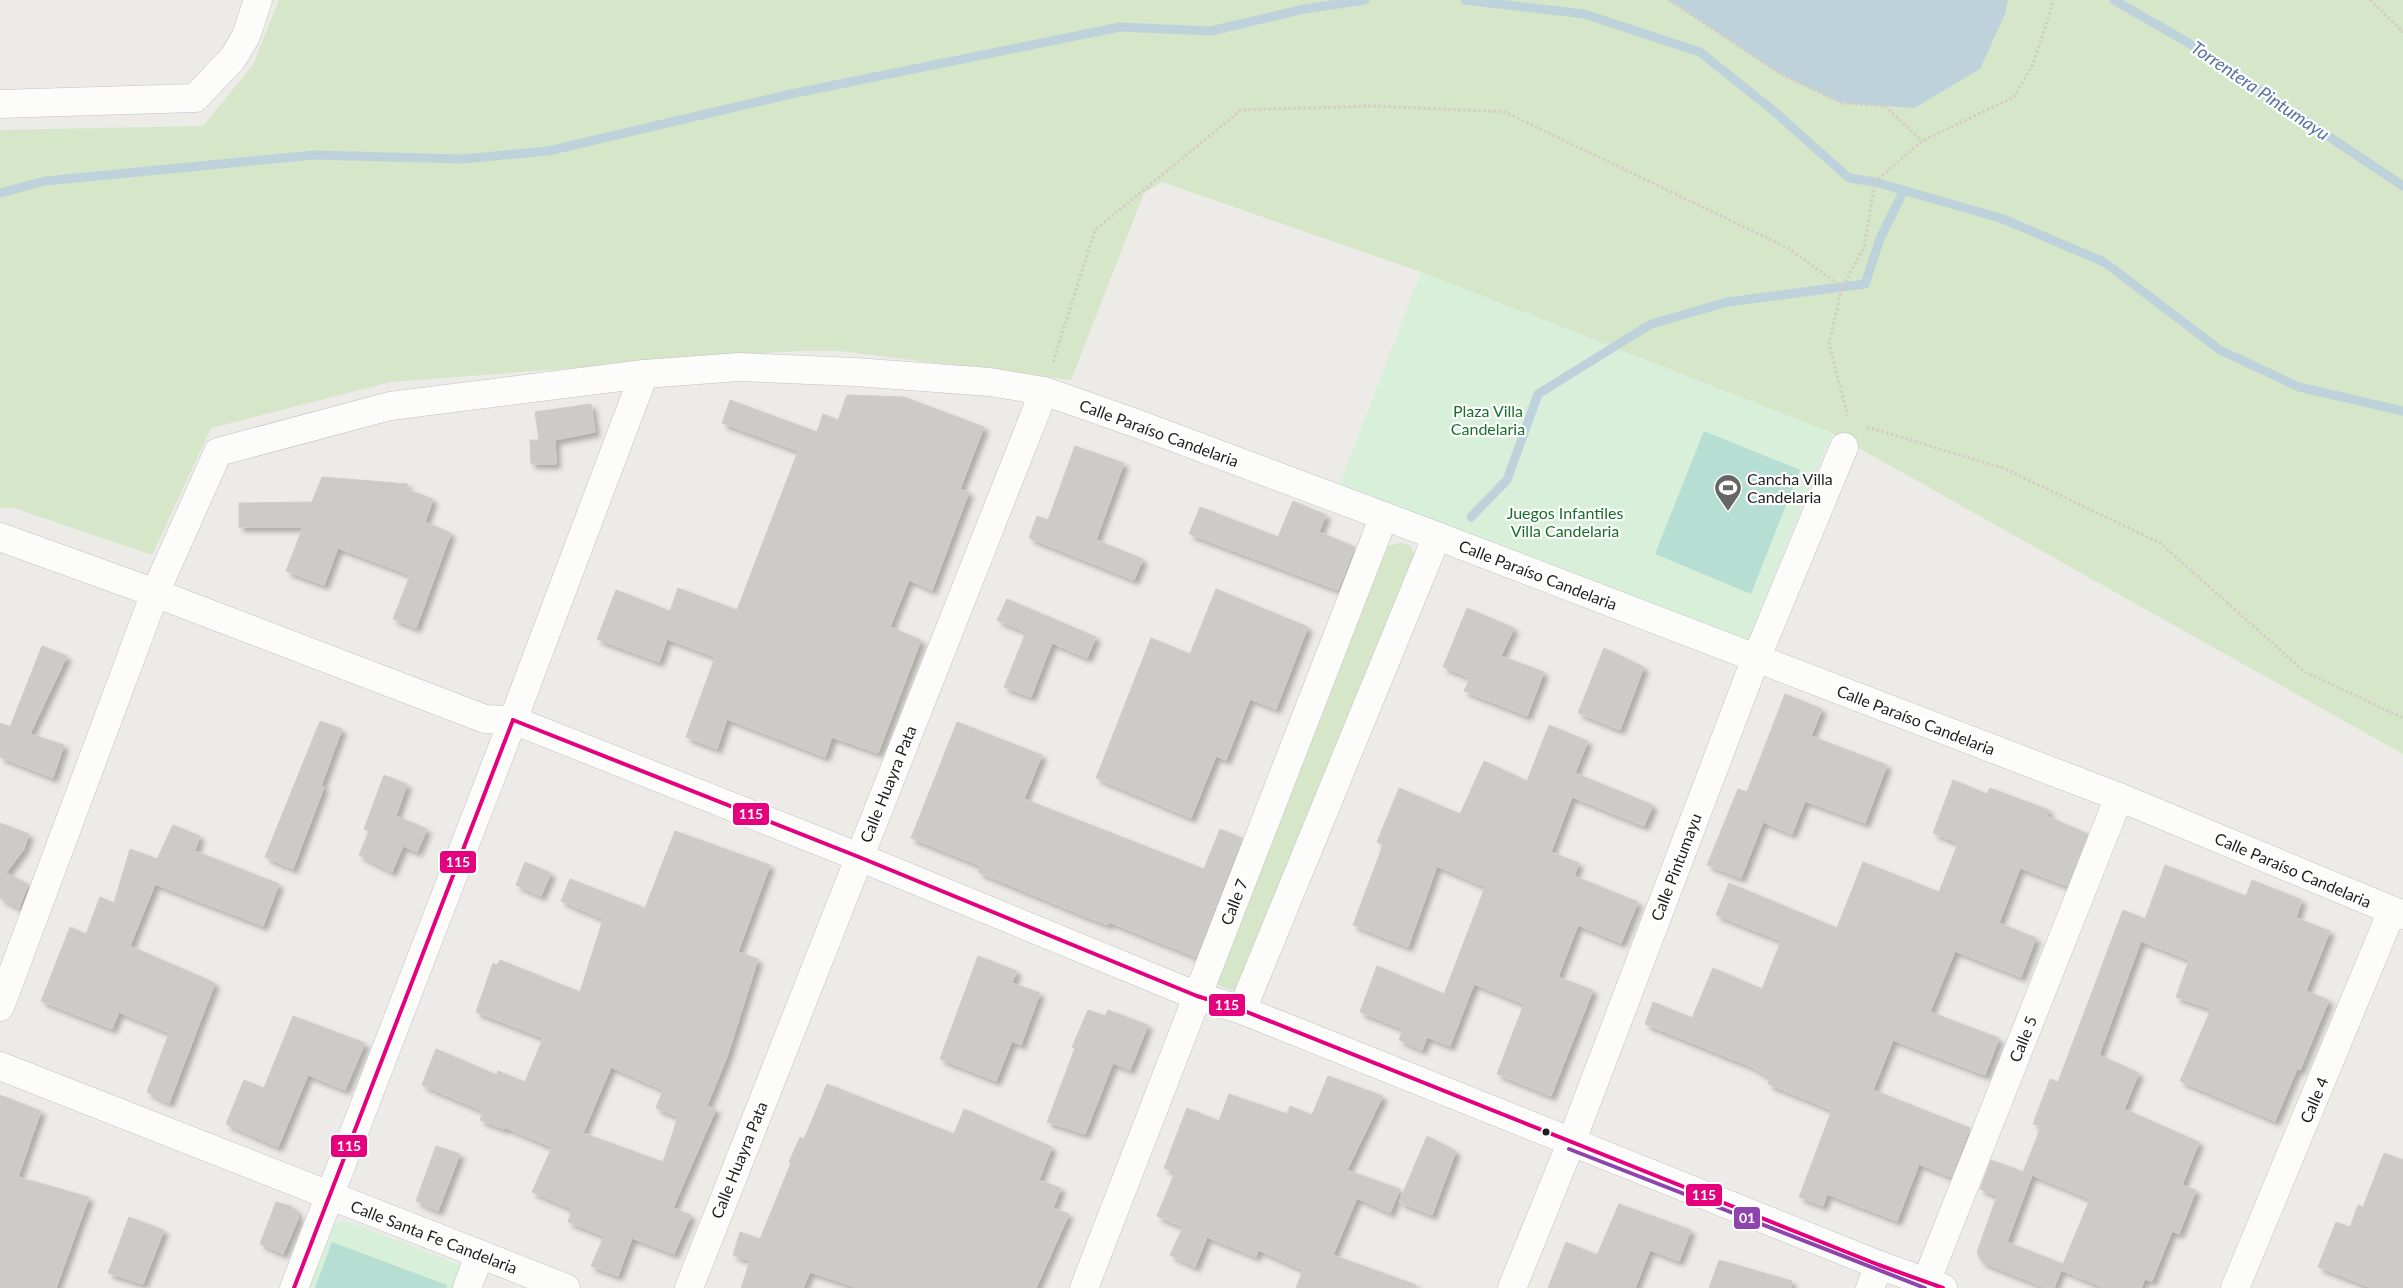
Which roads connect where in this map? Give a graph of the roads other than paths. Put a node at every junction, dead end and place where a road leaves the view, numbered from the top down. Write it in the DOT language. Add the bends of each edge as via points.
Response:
graph roads {
  1 [pos="258,0"];
  2 [pos="0,104"];
  3 [pos="644,374"];
  4 [pos="1044,391"];
  5 [pos="1847,435"];
  6 [pos="1384,516"];
  7 [pos="1437,536"];
  8 [pos="0,537"];
  9 [pos="155,593"];
  10 [pos="1756,659"];
  11 [pos="513,720"];
  12 [pos="2118,797"];
  13 [pos="859,857"];
  14 [pos="2398,913"];
  15 [pos="1197,996"];
  16 [pos="0,1007"];
  17 [pos="1242,1010"];
  18 [pos="0,1066"];
  19 [pos="1570,1143"];
  20 [pos="331,1196"];
  21 [pos="480,1254"];
  22 [pos="1874,1277"];
  23 [pos="1935,1285"];
  24 [pos="294,1288"];
  25 [pos="467,1288"];
  26 [pos="566,1288"];
  27 [pos="689,1288"];
  28 [pos="1084,1288"];
  29 [pos="1512,1288"];
  30 [pos="2235,1288"];
  1 -- 2 [label="street" via="246,36 233,58 195,98"];
  3 -- 4 [label="street, Calle Paraíso Candelaria" via="739,367 990,382"];
  3 -- 9 [label="street, Calle Paraíso Candelaria" via="390,406 218,452"];
  3 -- 11 [label="street"];
  4 -- 6 [label="street, Calle Paraíso Candelaria"];
  4 -- 13 [label="street, Calle Huayra Pata"];
  5 -- 10 [label="street, Calle Pintumayu"];
  6 -- 7 [label="street, Calle Paraíso Candelaria"];
  6 -- 15 [label="street, Calle 7"];
  7 -- 10 [label="street, Calle Paraíso Candelaria"];
  7 -- 17 [label="street"];
  8 -- 9 [label="street"];
  9 -- 11 [label="street" via="485,719"];
  9 -- 16 [label="street"];
  10 -- 12 [label="street, Calle Paraíso Candelaria"];
  10 -- 19 [label="street, Calle Pintumayu"];
  11 -- 13 [label="street"];
  11 -- 20 [label="street"];
  12 -- 14 [label="street, Calle Paraíso Candelaria"];
  12 -- 23 [label="street, Calle 5"];
  13 -- 15 [label="street"];
  13 -- 27 [label="street, Calle Huayra Pata"];
  14 -- 30 [label="street, Calle 4"];
  15 -- 17 [label="street"];
  15 -- 28 [label="street, Calle 7"];
  17 -- 19 [label="street"];
  18 -- 20 [label="street, Calle Santa Fe Candelaria"];
  19 -- 22 [label="street"];
  19 -- 29 [label="street, Calle Pintumayu"];
  20 -- 21 [label="street, Calle Santa Fe Candelaria"];
  20 -- 24 [label="street"];
  21 -- 25 [label="street"];
  21 -- 26 [label="street, Calle Santa Fe Candelaria"];
  22 -- 23 [label="street"];
}
